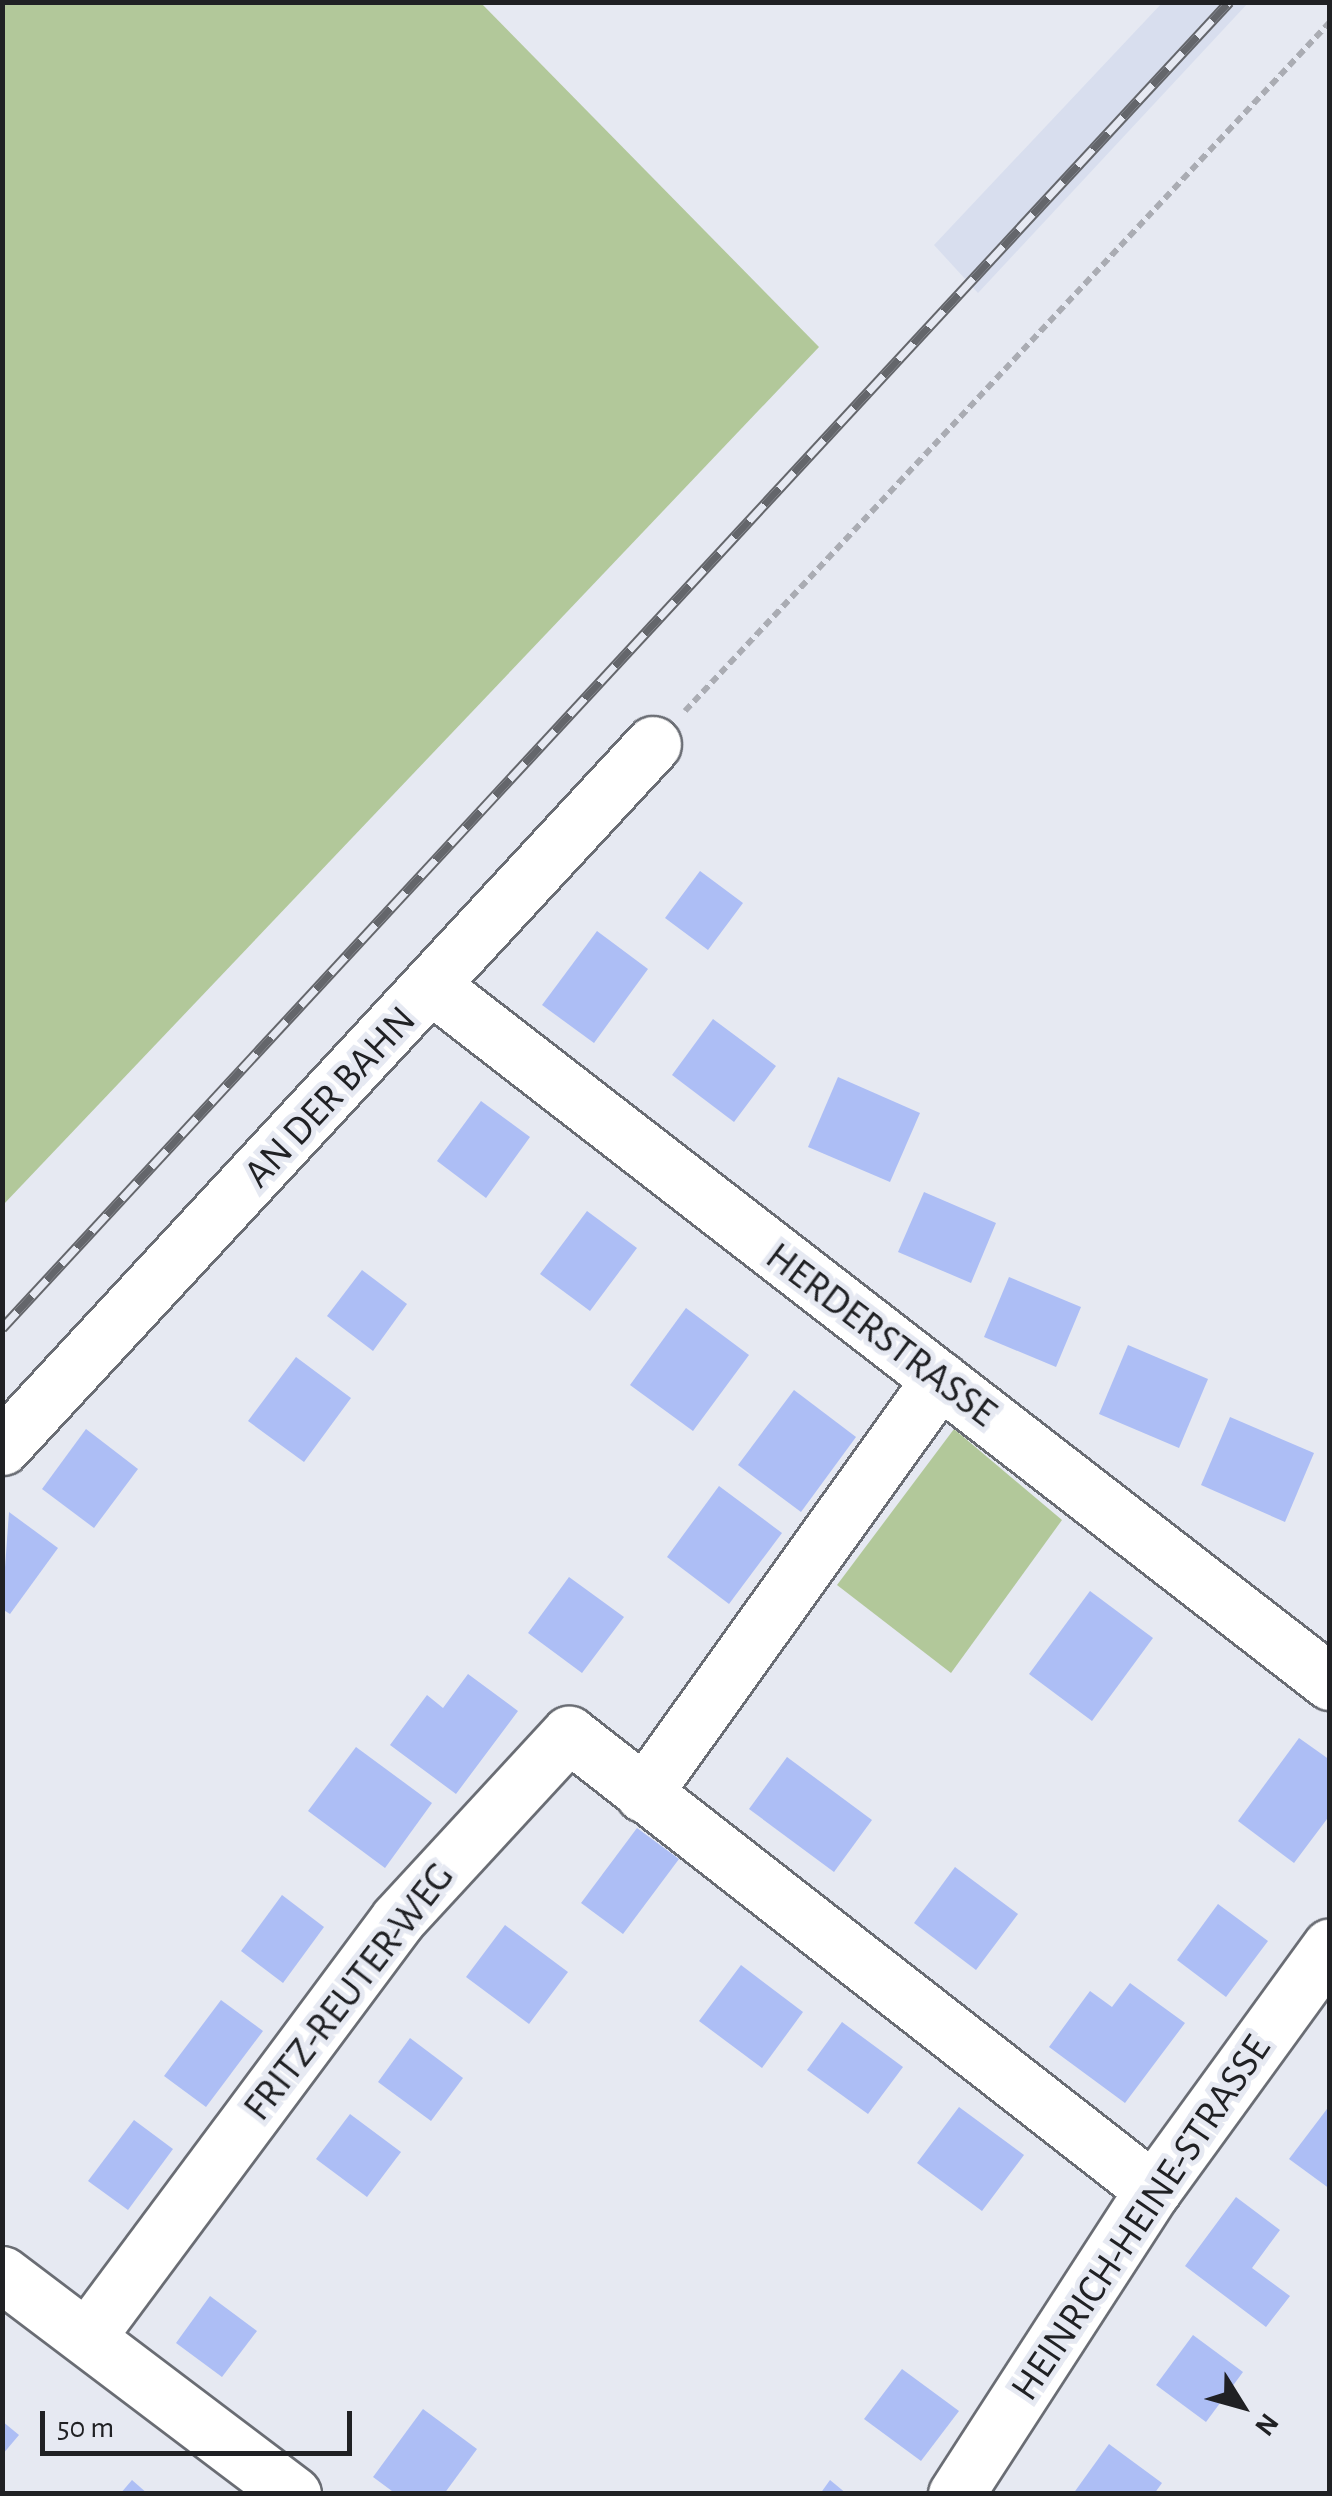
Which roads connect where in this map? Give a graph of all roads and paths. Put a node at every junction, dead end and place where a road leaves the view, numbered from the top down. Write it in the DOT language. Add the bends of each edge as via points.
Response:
graph roads {
  1 [pos="1330,22"];
  2 [pos="654,744"];
  3 [pos="433,986"];
  4 [pos="940,1380"];
  5 [pos="2,1446"];
  6 [pos="1330,1682"];
  7 [pos="643,1794"];
  8 [pos="1330,1946"];
  9 [pos="1152,2190"];
  10 [pos="2,2274"];
  11 [pos="87,2338"];
  12 [pos="292,2494"];
  13 [pos="956,2494"];
  1 -- 2 [label="path"];
  2 -- 3 [label="street, AN DER BAHN"];
  3 -- 4 [label="street, HERDERSTRASSE"];
  3 -- 5 [label="street, AN DER BAHN"];
  4 -- 6 [label="street, HERDERSTRASSE"];
  4 -- 7 [label="street"];
  7 -- 9 [label="street, FRITZ-REUTER-WEG"];
  7 -- 11 [label="street, FRITZ-REUTER-WEG" via="569,1734 398,1919"];
  8 -- 9 [label="street, HEINRICH-HEINE-STRASSE"];
  9 -- 13 [label="street, HEINRICH-HEINE-STRASSE"];
  10 -- 11 [label="street"];
  11 -- 12 [label="street"];
}
